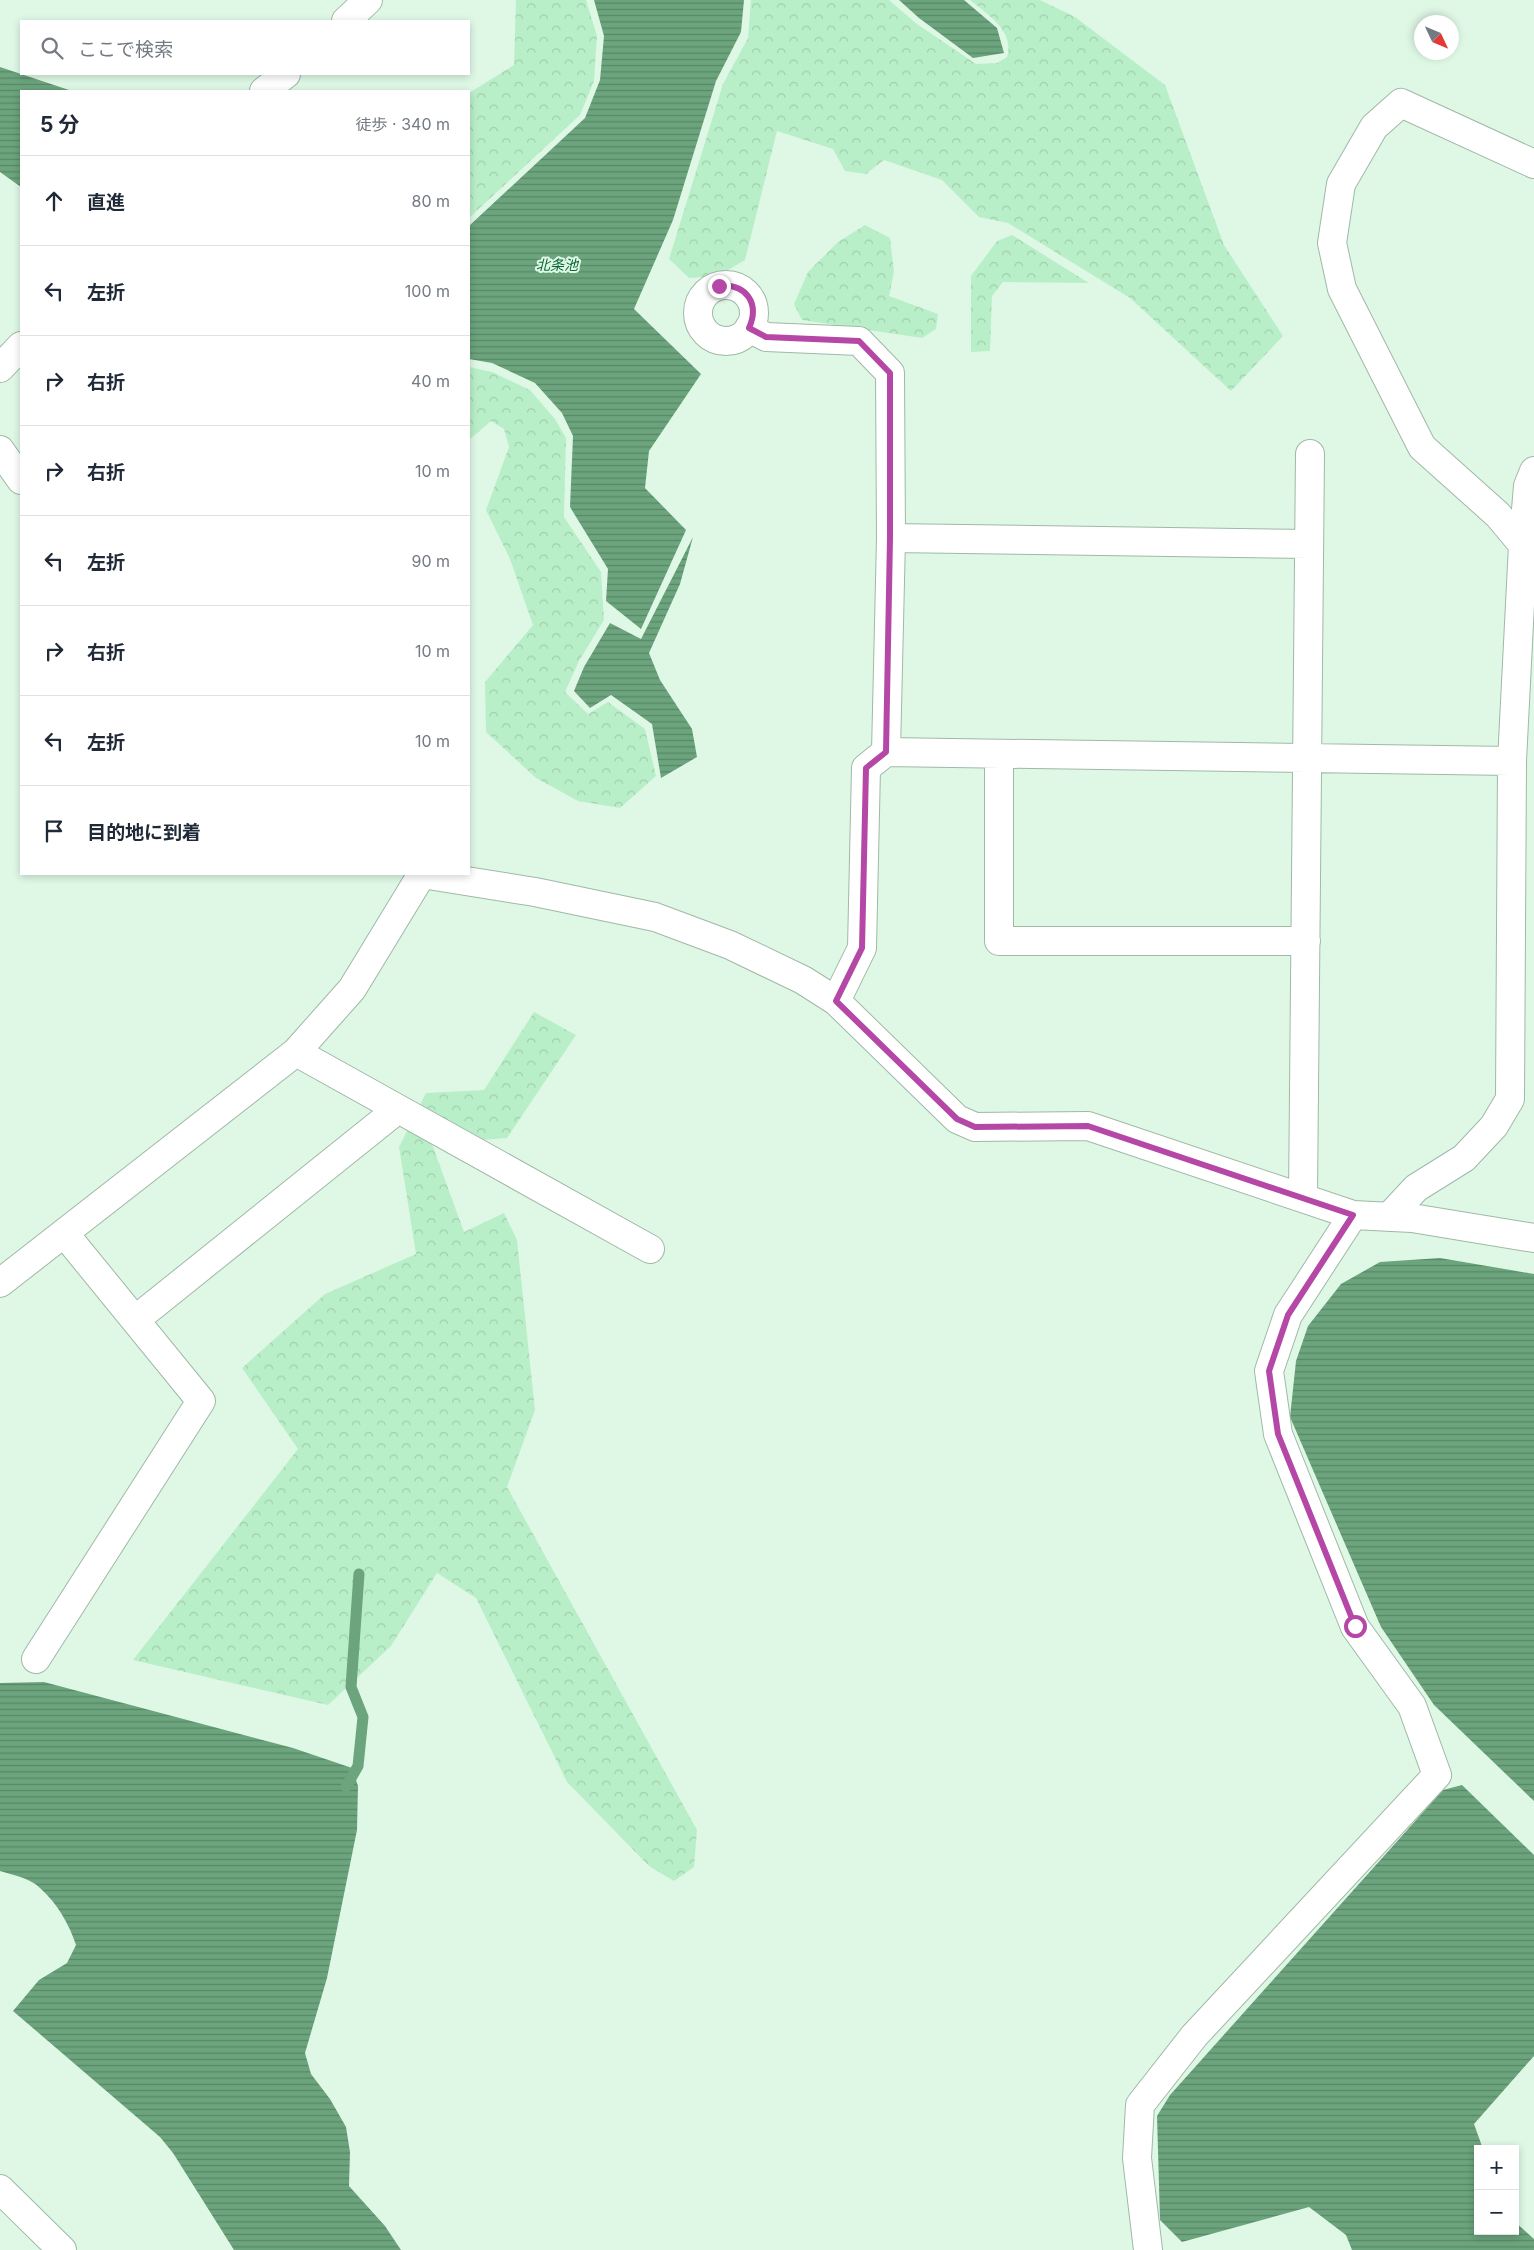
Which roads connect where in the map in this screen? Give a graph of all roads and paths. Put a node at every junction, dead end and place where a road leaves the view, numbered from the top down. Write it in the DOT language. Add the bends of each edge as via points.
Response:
graph roads {
  1 [pos="368,0"];
  2 [pos="347,20"];
  3 [pos="285,75"];
  4 [pos="265,90"];
  5 [pos="1534,164"];
  6 [pos="749,328"];
  7 [pos="20,347"];
  8 [pos="0,368"];
  9 [pos="0,450"];
  10 [pos="1310,454"];
  11 [pos="1534,471"];
  12 [pos="20,479"];
  13 [pos="890,538"];
  14 [pos="1309,544"];
  15 [pos="1523,545"];
  16 [pos="886,752"];
  17 [pos="999,754"];
  18 [pos="1308,758"];
  19 [pos="1512,761"];
  20 [pos="420,875"];
  21 [pos="427,875"];
  22 [pos="1306,941"];
  23 [pos="836,1001"];
  24 [pos="296,1052"];
  25 [pos="398,1108"];
  26 [pos="1303,1197"];
  27 [pos="1353,1215"];
  28 [pos="1389,1217"];
  29 [pos="64,1233"];
  30 [pos="1534,1238"];
  31 [pos="650,1249"];
  32 [pos="0,1283"];
  33 [pos="135,1320"];
  34 [pos="36,1659"];
  35 [pos="0,2189"];
  36 [pos="62,2250"];
  37 [pos="1148,2250"];
  1 -- 2 [label="street"];
  3 -- 4 [label="street"];
  5 -- 15 [label="street" via="1401,103 1374,127 1341,184 1332,243 1342,288 1422,447 1498,515"];
  6 -- 13 [label="street" via="766,337 859,341 890,373"];
  7 -- 8 [label="street"];
  9 -- 12 [label="street"];
  10 -- 14 [label="street"];
  11 -- 15 [label="street" via="1528,486"];
  13 -- 14 [label="street"];
  13 -- 16 [label="street"];
  14 -- 18 [label="street"];
  15 -- 19 [label="street"];
  16 -- 17 [label="street"];
  16 -- 23 [label="street" via="866,768 862,948"];
  17 -- 18 [label="street"];
  17 -- 22 [label="street" via="998,941"];
  18 -- 19 [label="street"];
  18 -- 22 [label="street"];
  19 -- 28 [label="street" via="1510,1099 1494,1126 1464,1158 1416,1188"];
  20 -- 24 [label="street" via="352,989"];
  21 -- 23 [label="street" via="535,892 655,917 730,945 803,980"];
  22 -- 26 [label="street"];
  23 -- 26 [label="street" via="957,1119 975,1127 1088,1126"];
  24 -- 25 [label="street"];
  24 -- 29 [label="street"];
  25 -- 31 [label="street"];
  25 -- 33 [label="street"];
  26 -- 27 [label="street"];
  27 -- 28 [label="street"];
  27 -- 37 [label="street" via="1288,1315 1269,1371 1278,1434 1355,1626 1412,1706 1437,1775 1194,2036 1140,2105 1137,2158"];
  28 -- 30 [label="street"];
  29 -- 32 [label="street"];
  29 -- 33 [label="street"];
  33 -- 34 [label="street" via="201,1401"];
  35 -- 36 [label="street"];
}
